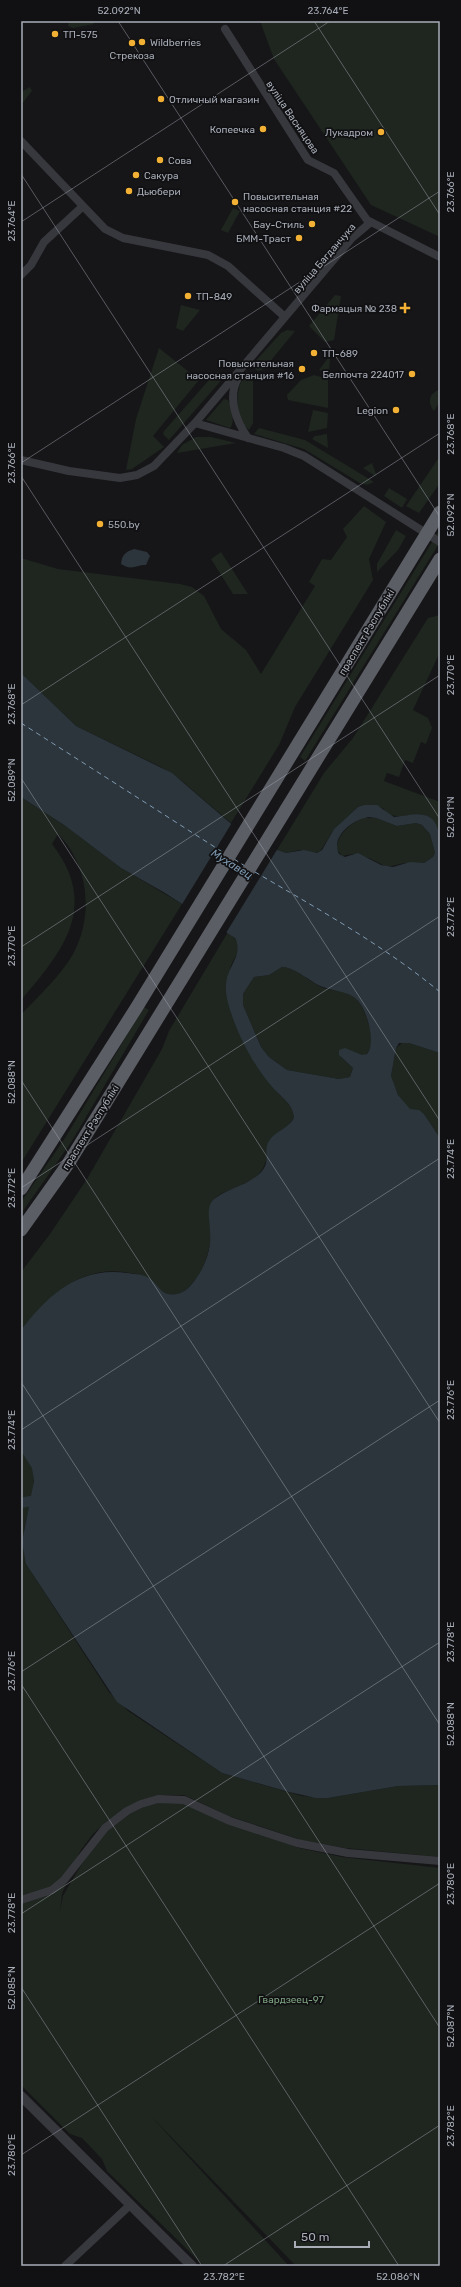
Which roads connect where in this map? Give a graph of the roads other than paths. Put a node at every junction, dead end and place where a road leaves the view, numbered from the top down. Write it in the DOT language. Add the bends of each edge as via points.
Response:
graph roads {
  1 [pos="225,29"];
  2 [pos="21,141"];
  3 [pos="82,207"];
  4 [pos="371,222"];
  5 [pos="440,257"];
  6 [pos="21,275"];
  7 [pos="285,317"];
  8 [pos="244,367"];
  9 [pos="194,423"];
  10 [pos="248,438"];
  11 [pos="21,460"];
  12 [pos="440,512"];
  13 [pos="440,542"];
  14 [pos="440,558"];
  15 [pos="21,1189"];
  16 [pos="21,1230"];
  17 [pos="440,1861"];
  18 [pos="21,1900"];
  19 [pos="21,2096"];
  20 [pos="130,2204"];
  21 [pos="65,2266"];
  22 [pos="192,2266"];
  1 -- 4 [label="street, вуліца Васняцова" via="303,154 315,165 334,173 358,209"];
  2 -- 3 [label="street"];
  3 -- 6 [label="street" via="44,242 31,265"];
  3 -- 7 [label="street" via="105,229 118,236 208,255 228,266"];
  4 -- 5 [label="street, вуліца Багданчука"];
  4 -- 7 [label="street, вуліца Багданчука" via="352,238"];
  7 -- 8 [label="street, вуліца Багданчука"];
  8 -- 9 [label="street, вуліца Багданчука"];
  8 -- 10 [label="street, вуліца Багданчука" via="233,388 232,396 238,424"];
  9 -- 10 [label="street"];
  9 -- 11 [label="street, вуліца Багданчука" via="154,466 128,478"];
  10 -- 13 [label="street" via="304,456"];
  12 -- 15 [label="highway, праспект Рэспублікі" via="135,1010"];
  14 -- 16 [label="highway, праспект Рэспублікі" via="68,1164"];
  17 -- 18 [label="street" via="430,1858 348,1853 297,1843 230,1821 184,1800 158,1799 127,1811 104,1828 64,1880 52,1890"];
  19 -- 20 [label="street"];
  20 -- 21 [label="street"];
  20 -- 22 [label="street"];
}
